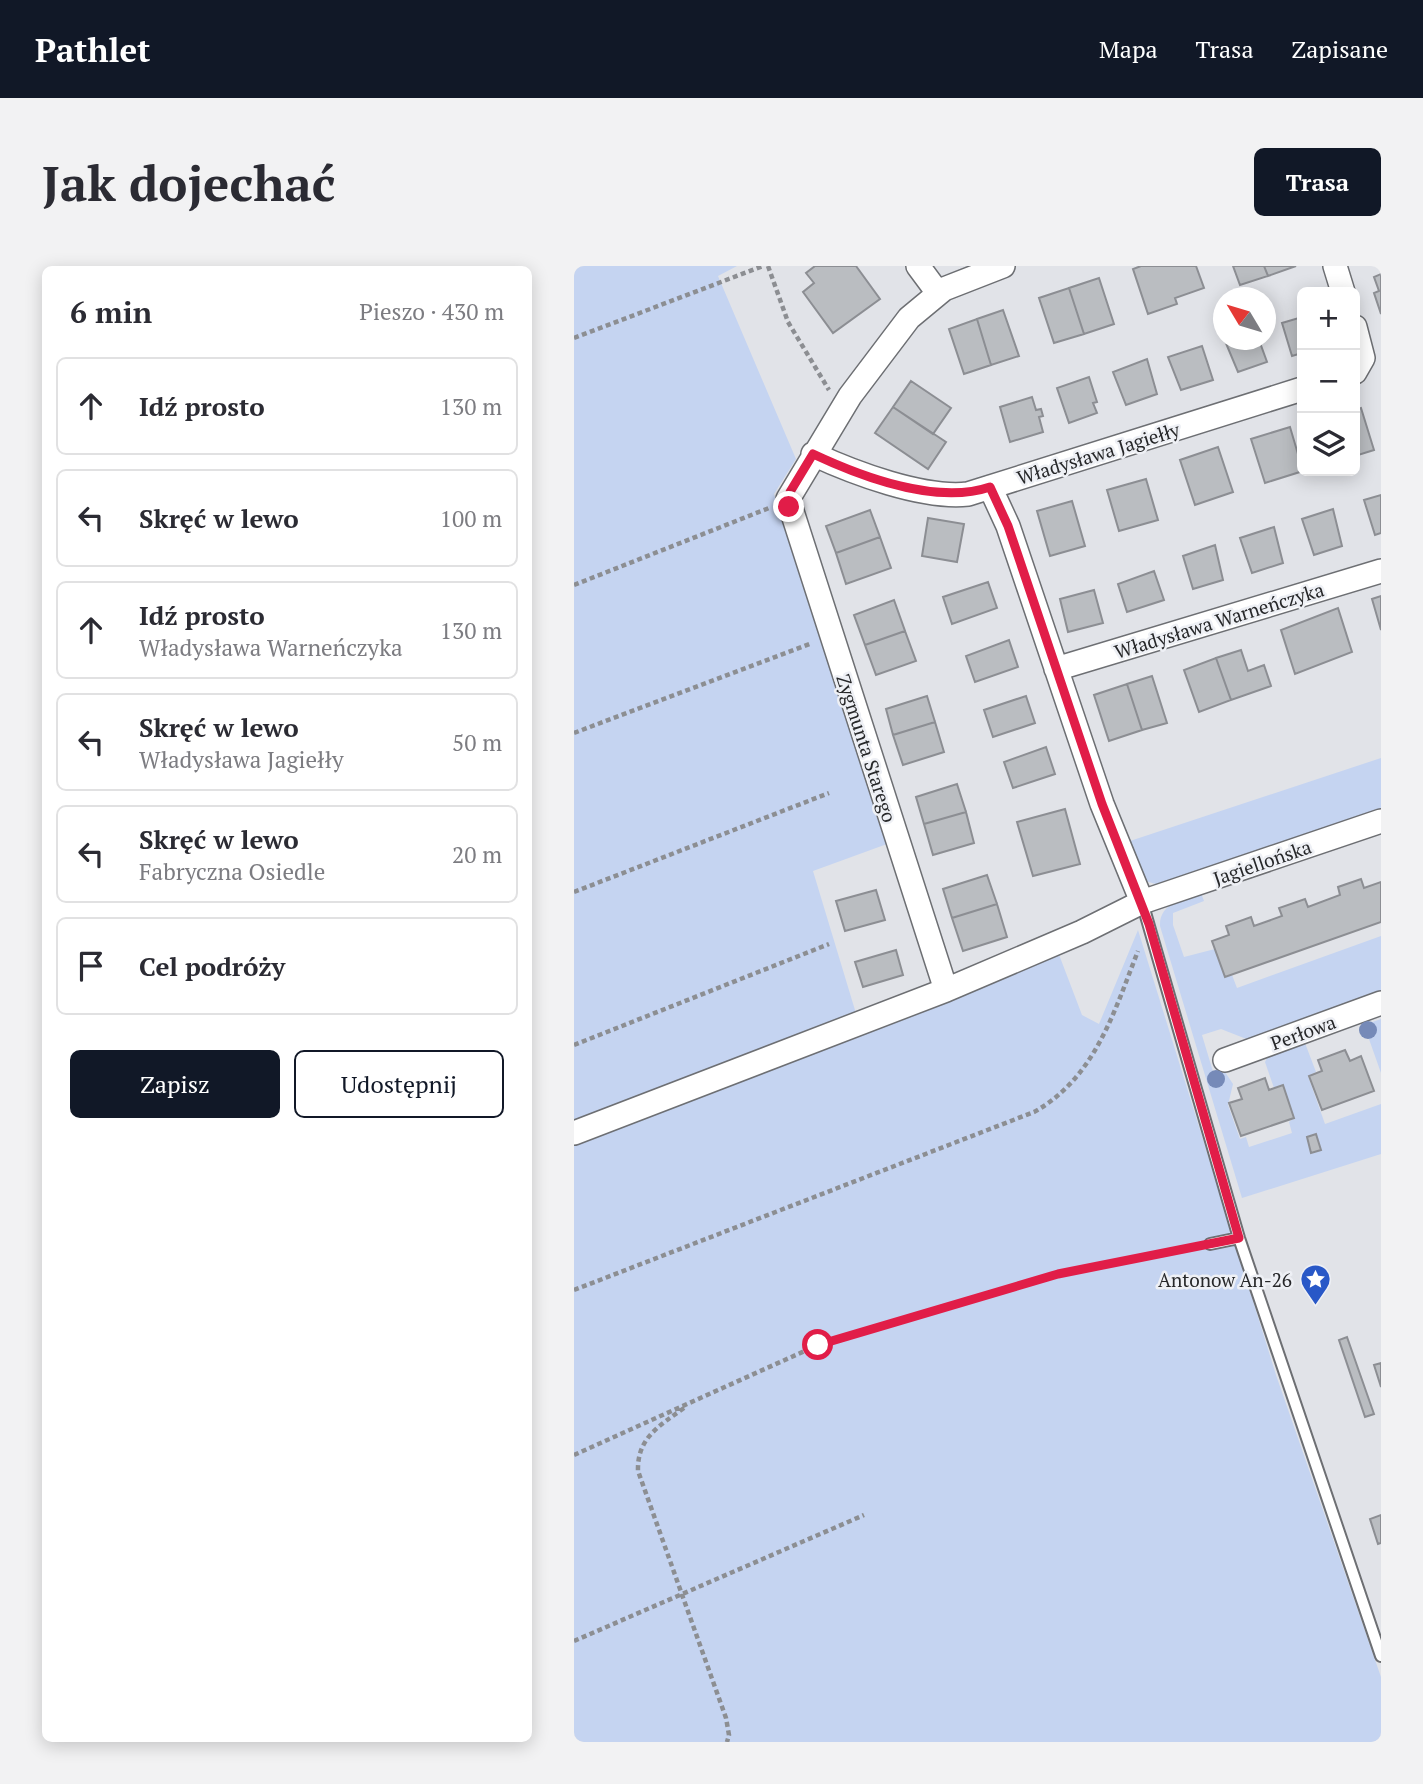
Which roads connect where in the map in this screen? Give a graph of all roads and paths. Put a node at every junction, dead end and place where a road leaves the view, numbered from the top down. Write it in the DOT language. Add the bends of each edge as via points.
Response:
graph roads {
  1 [pos="765,266"];
  2 [pos="918,266"];
  3 [pos="1003,266"];
  4 [pos="1335,266"];
  5 [pos="1341,287"];
  6 [pos="938,293"];
  7 [pos="574,338"];
  8 [pos="1360,345"];
  9 [pos="1366,366"];
  10 [pos="1297,391"];
  11 [pos="842,408"];
  12 [pos="813,454"];
  13 [pos="990,487"];
  14 [pos="788,503"];
  15 [pos="1381,571"];
  16 [pos="574,584"];
  17 [pos="831,635"];
  18 [pos="1056,669"];
  19 [pos="574,733"];
  20 [pos="829,793"];
  21 [pos="1381,821"];
  22 [pos="574,892"];
  23 [pos="1146,913"];
  24 [pos="829,944"];
  25 [pos="946,990"];
  26 [pos="1381,1003"];
  27 [pos="574,1045"];
  28 [pos="1225,1060"];
  29 [pos="574,1133"];
  30 [pos="1239,1238"];
  31 [pos="1210,1244"];
  32 [pos="574,1290"];
  33 [pos="692,1402"];
  34 [pos="574,1455"];
  35 [pos="864,1515"];
  36 [pos="680,1594"];
  37 [pos="574,1641"];
  38 [pos="1381,1656"];
  39 [pos="727,1742"];
  1 -- 7 [label="path"];
  1 -- 11 [label="path" via="788,322"];
  2 -- 6 [label="street"];
  3 -- 6 [label="street"];
  4 -- 5 [label="street"];
  6 -- 11 [label="street" via="909,318"];
  8 -- 9 [label="street"];
  10 -- 13 [label="street, Władysława Jagiełły"];
  11 -- 12 [label="street"];
  12 -- 13 [label="street, Władysława Jagiełły" via="871,476 943,493"];
  12 -- 14 [label="street"];
  13 -- 18 [label="street" via="1008,526"];
  14 -- 16 [label="path"];
  14 -- 17 [label="street, Zygmunta Starego"];
  15 -- 18 [label="street, Władysława Warneńczyka"];
  17 -- 19 [label="path"];
  17 -- 25 [label="street, Zygmunta Starego"];
  18 -- 23 [label="street" via="1102,804"];
  20 -- 22 [label="path"];
  21 -- 23 [label="street, Jagiellońska"];
  23 -- 25 [label="street, Jagiellońska" via="1106,922"];
  23 -- 30 [label="lane"];
  23 -- 32 [label="path" via="1099,1043 1055,1100"];
  24 -- 27 [label="path"];
  25 -- 29 [label="street, Jagiellońska"];
  26 -- 28 [label="street, Perłowa"];
  30 -- 31 [label="lane"];
  30 -- 38 [label="lane"];
  31 -- 33 [label="path" via="1058,1274 818,1345"];
  33 -- 34 [label="path"];
  33 -- 36 [label="path" via="650,1434 637,1456 638,1471"];
  35 -- 36 [label="path"];
  36 -- 37 [label="path"];
  36 -- 39 [label="path" via="726,1717"];
}
